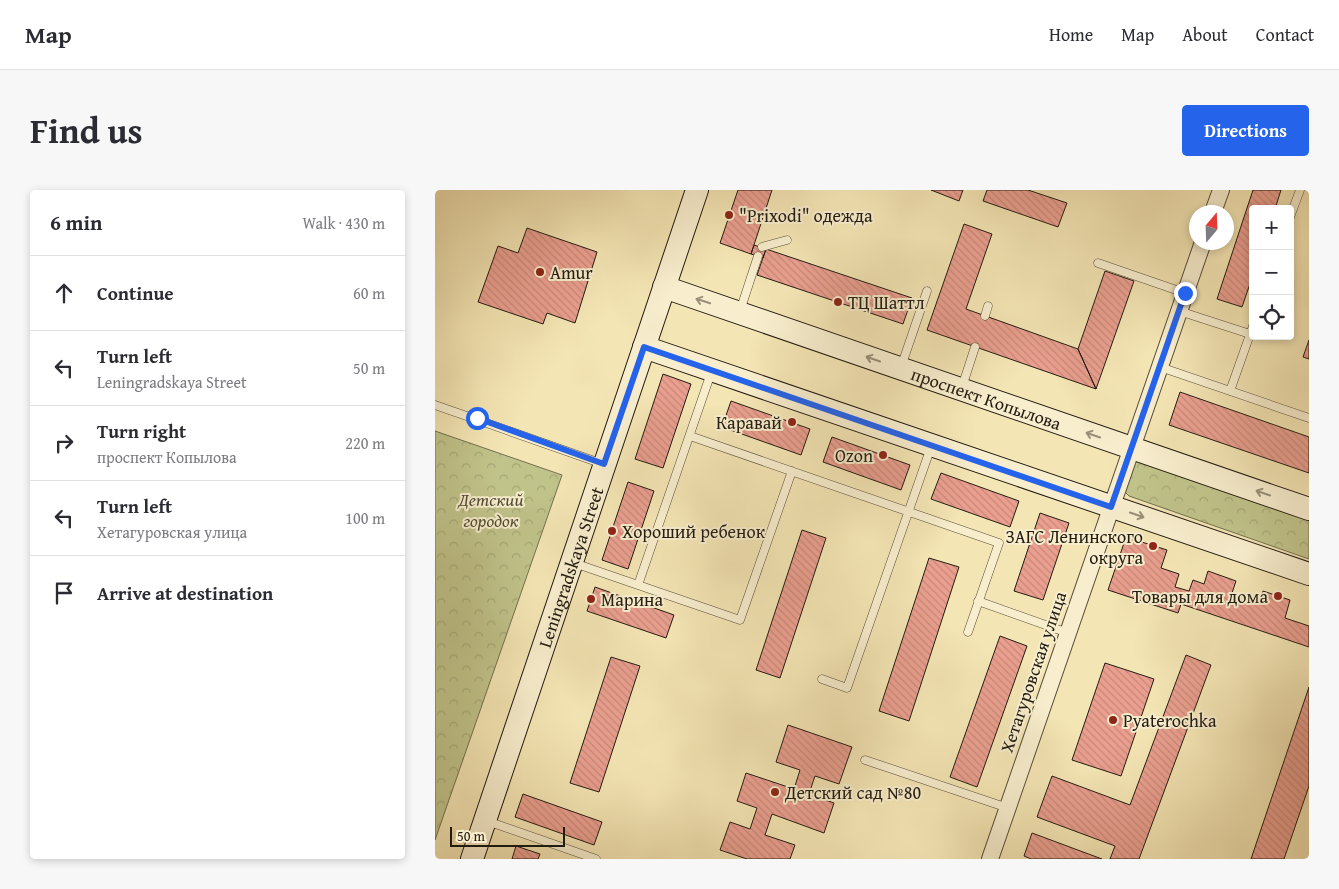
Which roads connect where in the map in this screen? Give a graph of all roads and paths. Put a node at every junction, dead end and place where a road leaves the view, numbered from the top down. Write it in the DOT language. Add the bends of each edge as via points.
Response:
graph roads {
  1 [pos="697,190"];
  2 [pos="1221,190"];
  3 [pos="1299,190"];
  4 [pos="1216,205"];
  5 [pos="1294,205"];
  6 [pos="787,240"];
  7 [pos="762,247"];
  8 [pos="1200,250"];
  9 [pos="758,256"];
  10 [pos="1098,263"];
  11 [pos="664,287"];
  12 [pos="927,290"];
  13 [pos="1185,293"];
  14 [pos="988,306"];
  15 [pos="1179,310"];
  16 [pos="740,313"];
  17 [pos="985,316"];
  18 [pos="1249,334"];
  19 [pos="1249,337"];
  20 [pos="644,347"];
  21 [pos="975,347"];
  22 [pos="1160,367"];
  23 [pos="900,368"];
  24 [pos="712,371"];
  25 [pos="961,389"];
  26 [pos="1230,391"];
  27 [pos="435,405"];
  28 [pos="1309,418"];
  29 [pos="690,436"];
  30 [pos="931,445"];
  31 [pos="1132,448"];
  32 [pos="604,464"];
  33 [pos="792,472"];
  34 [pos="1111,507"];
  35 [pos="1309,509"];
  36 [pos="908,512"];
  37 [pos="573,563"];
  38 [pos="1309,574"];
  39 [pos="638,585"];
  40 [pos="978,602"];
  41 [pos="968,632"];
  42 [pos="1068,633"];
  43 [pos="822,679"];
  44 [pos="865,760"];
  45 [pos="1007,808"];
  46 [pos="485,820"];
  47 [pos="472,859"];
  48 [pos="596,859"];
  49 [pos="990,859"];
  1 -- 11 [label="street, Leningradskaya Street"];
  2 -- 4 [label="street"];
  3 -- 5 [label="lane"];
  6 -- 7 [label="lane"];
  8 -- 13 [label="street, Хетагуровская улица"];
  9 -- 16 [label="lane"];
  10 -- 13 [label="lane"];
  16 -- 11 [label="street, проспект Копылова, one-way"];
  11 -- 20 [label="street, Leningradskaya Street"];
  12 -- 23 [label="lane"];
  13 -- 15 [label="street, Хетагуровская улица"];
  14 -- 17 [label="lane"];
  15 -- 18 [label="lane"];
  15 -- 22 [label="street, Хетагуровская улица"];
  23 -- 16 [label="street, проспект Копылова, one-way"];
  19 -- 26 [label="lane"];
  20 -- 24 [label="street"];
  20 -- 32 [label="street, Leningradskaya Street"];
  21 -- 25 [label="lane"];
  22 -- 26 [label="lane"];
  22 -- 31 [label="street, Хетагуровская улица"];
  23 -- 25 [label="street, проспект Копылова"];
  24 -- 29 [label="lane"];
  24 -- 30 [label="street"];
  31 -- 25 [label="street, проспект Копылова, one-way"];
  26 -- 28 [label="lane"];
  27 -- 32 [label="lane"];
  29 -- 33 [label="lane"];
  29 -- 39 [label="lane"];
  30 -- 34 [label="street"];
  30 -- 36 [label="lane"];
  31 -- 34 [label="street, Хетагуровская улица"];
  35 -- 31 [label="street, проспект Копылова, one-way"];
  32 -- 37 [label="street, Leningradskaya Street"];
  33 -- 36 [label="lane"];
  33 -- 39 [label="lane" via="740,620"];
  34 -- 38 [label="street, one-way"];
  34 -- 42 [label="street, Хетагуровская улица"];
  36 -- 40 [label="lane" via="999,543"];
  36 -- 43 [label="lane" via="847,688"];
  37 -- 39 [label="lane"];
  37 -- 46 [label="street, Leningradskaya Street"];
  40 -- 41 [label="lane"];
  40 -- 42 [label="lane"];
  42 -- 45 [label="street, Хетагуровская улица"];
  44 -- 45 [label="lane"];
  45 -- 49 [label="street, Хетагуровская улица"];
  46 -- 47 [label="street, Leningradskaya Street"];
  46 -- 48 [label="lane"];
}
